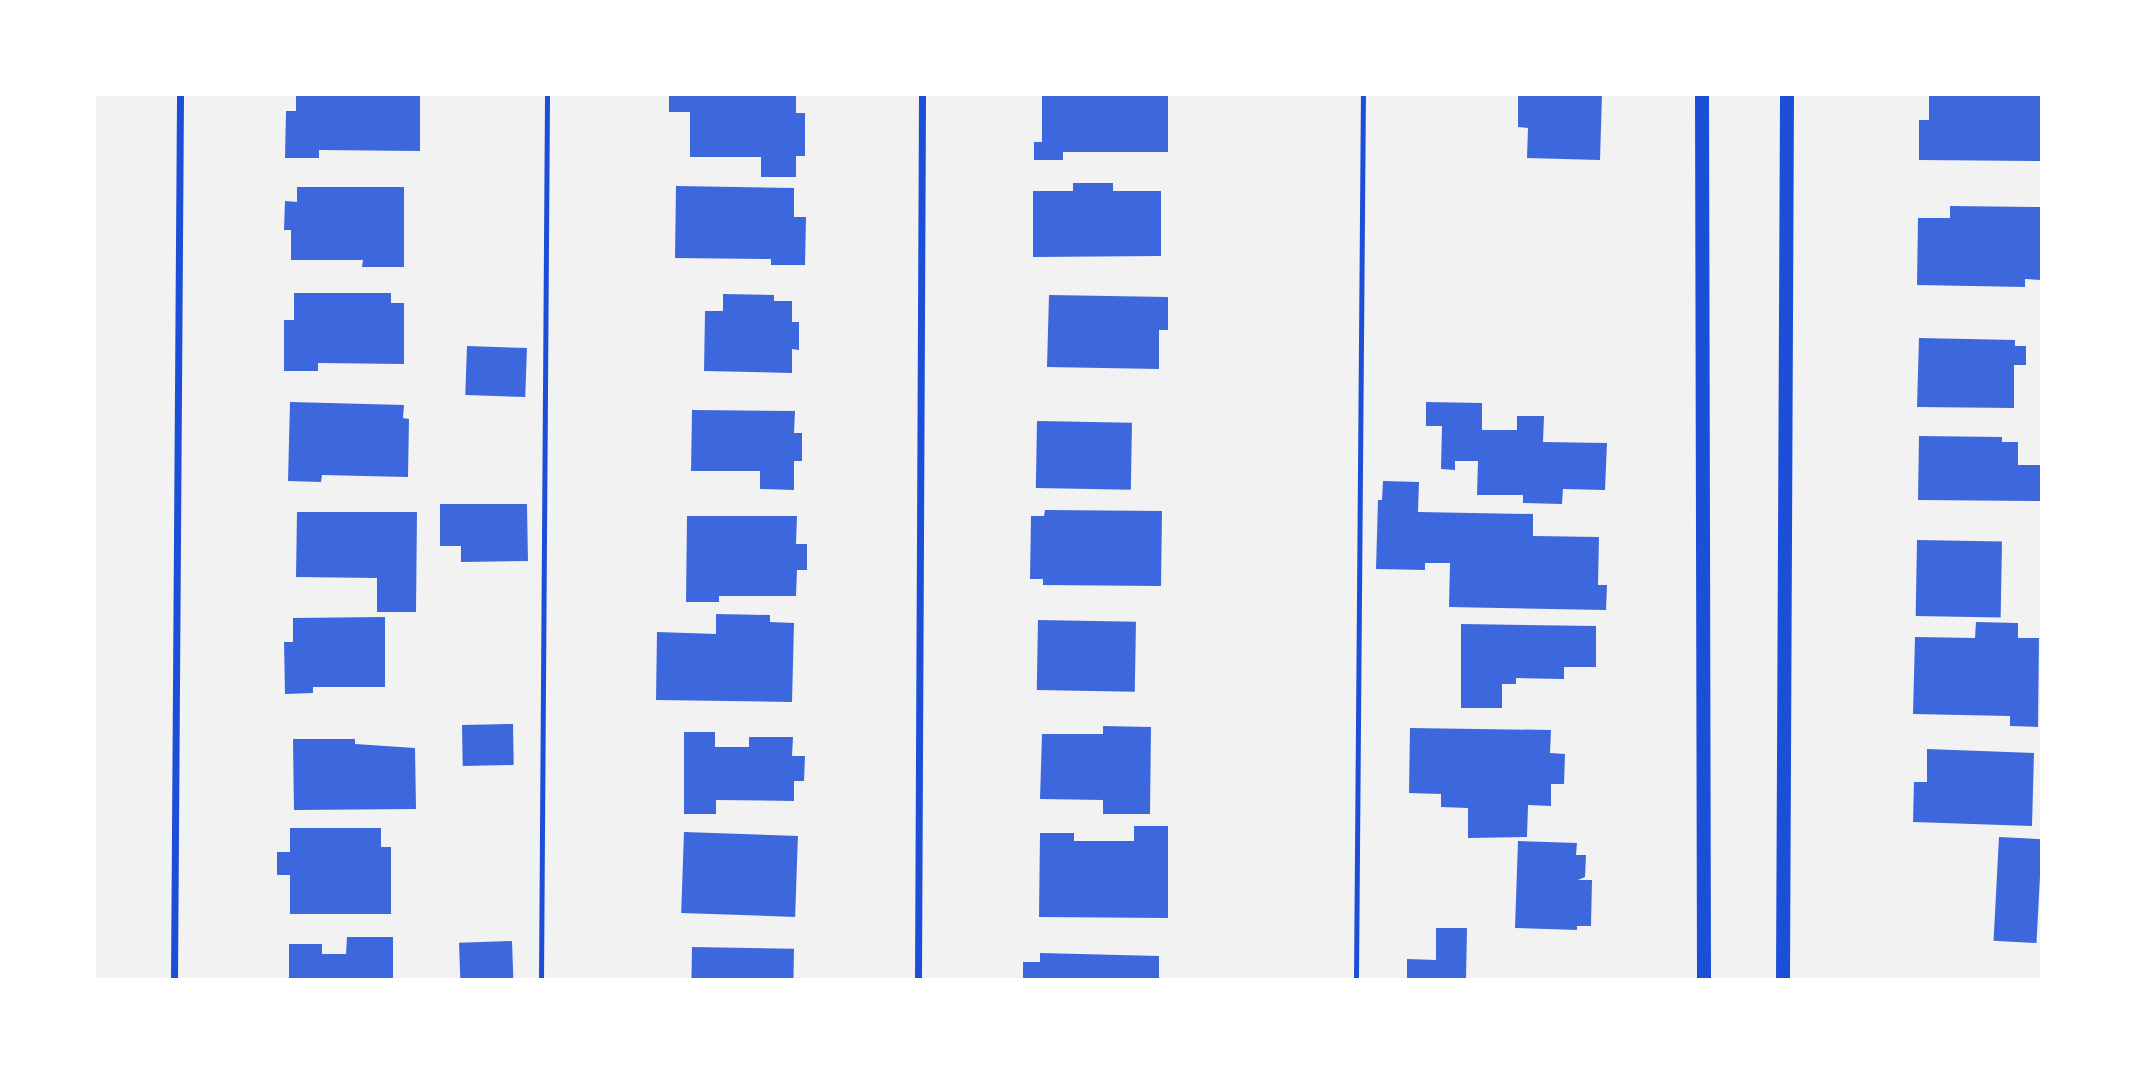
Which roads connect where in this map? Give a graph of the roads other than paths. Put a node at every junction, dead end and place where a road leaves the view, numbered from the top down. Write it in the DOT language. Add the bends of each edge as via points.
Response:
graph roads {
  1 [pos="180,94"];
  2 [pos="547,94"];
  3 [pos="922,94"];
  4 [pos="1363,94"];
  5 [pos="1702,94"];
  6 [pos="1787,94"];
  7 [pos="174,979"];
  8 [pos="541,979"];
  9 [pos="918,979"];
  10 [pos="1356,979"];
  11 [pos="1704,979"];
  12 [pos="1783,979"];
  1 -- 7 [label="street"];
  2 -- 8 [label="lane"];
  3 -- 9 [label="street"];
  4 -- 10 [label="lane"];
  5 -- 11 [label="main road"];
  6 -- 12 [label="main road"];
}
